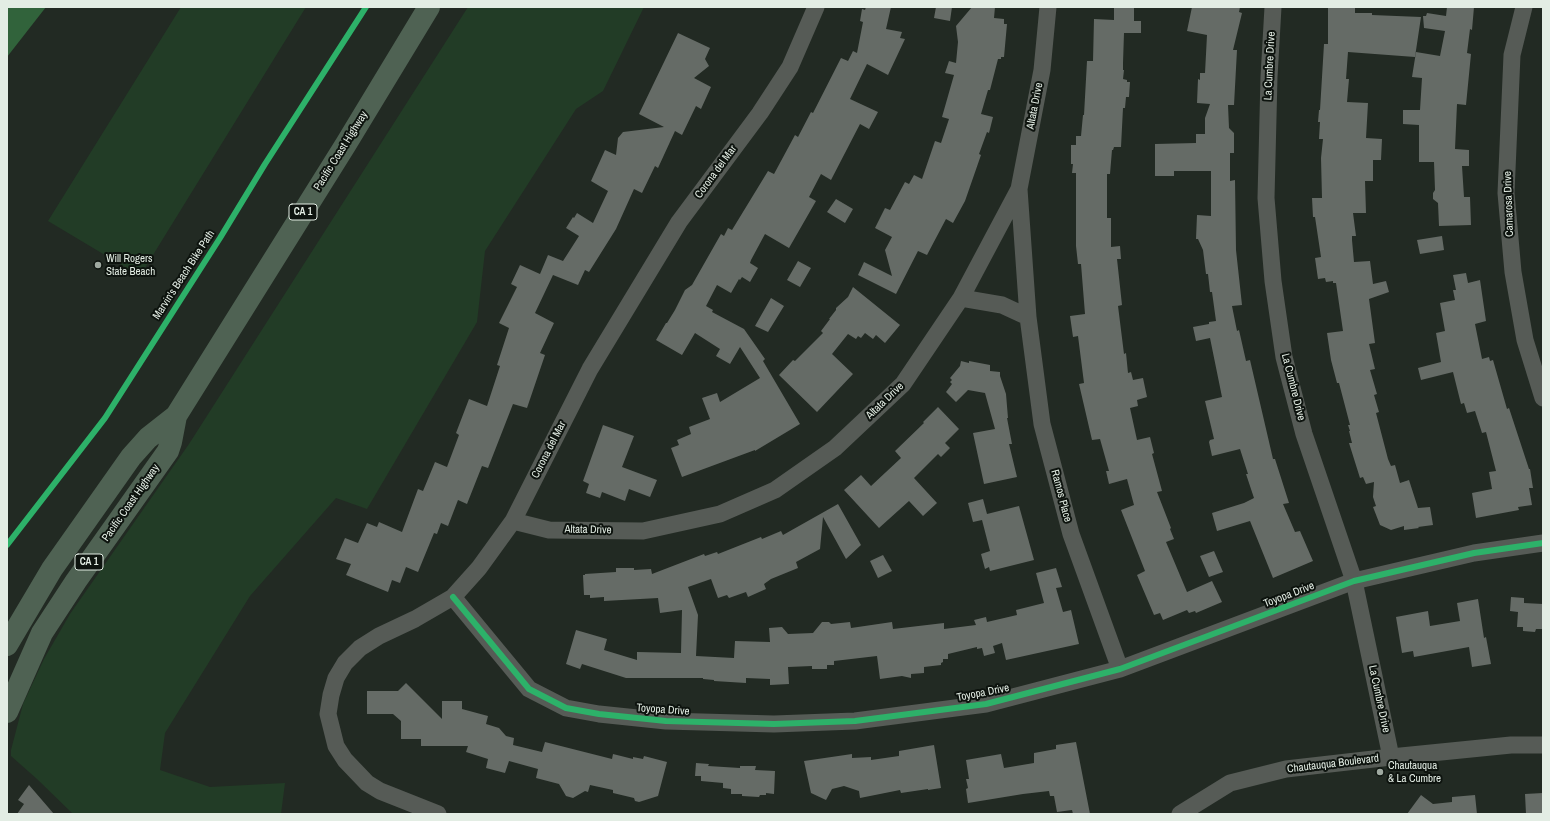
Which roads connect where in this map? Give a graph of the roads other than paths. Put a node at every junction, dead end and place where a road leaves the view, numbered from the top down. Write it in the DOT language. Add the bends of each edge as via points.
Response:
graph roads {
  1 [pos="429,7"];
  2 [pos="816,7"];
  3 [pos="1048,7"];
  4 [pos="1273,7"];
  5 [pos="1524,7"];
  6 [pos="1019,189"];
  7 [pos="961,298"];
  8 [pos="1028,317"];
  9 [pos="1543,398"];
  10 [pos="176,416"];
  11 [pos="148,438"];
  12 [pos="513,521"];
  13 [pos="1543,543"];
  14 [pos="1354,581"];
  15 [pos="453,597"];
  16 [pos="7,645"];
  17 [pos="1120,669"];
  18 [pos="7,675"];
  19 [pos="7,712"];
  20 [pos="1543,744"];
  21 [pos="1392,756"];
  22 [pos="438,814"];
  23 [pos="1180,814"];
  1 -- 10 [label="highway, Pacific Coast Highway / CA 1"];
  2 -- 12 [label="street, Corona del Mar" via="790,67 760,113 679,222 590,369"];
  3 -- 6 [label="street, Altata Drive" via="1042,70"];
  4 -- 14 [label="street, La Cumbre Drive" via="1266,198 1273,281 1284,357 1304,434"];
  5 -- 9 [label="street, Camarosa Drive" via="1512,55 1506,193 1518,302 1525,340"];
  6 -- 7 [label="street, Altata Drive"];
  6 -- 8 [label="street, Ramos Place"];
  7 -- 8 [label="street" via="1002,305"];
  7 -- 12 [label="street, Altata Drive" via="903,384 835,448 775,490 720,514 643,531 549,530"];
  8 -- 17 [label="street, Ramos Place" via="1042,424 1071,534"];
  10 -- 11 [label="highway, Pacific Coast Highway / CA 1"];
  10 -- 19 [label="highway, Pacific Coast Highway / CA 1" via="168,451 42,633"];
  11 -- 16 [label="highway, Pacific Coast Highway / CA 1" via="131,457 52,569"];
  11 -- 18 [label="highway" via="136,472 32,624"];
  12 -- 15 [label="street, Corona del Mar" via="479,568"];
  13 -- 14 [label="street, Toyopa Drive" via="1474,553"];
  14 -- 17 [label="street, Toyopa Drive"];
  14 -- 21 [label="street, La Cumbre Drive"];
  15 -- 17 [label="street, Toyopa Drive" via="529,689 566,708 599,714 666,721 766,724 855,721 986,704"];
  15 -- 22 [label="street, Corona del Mar" via="360,648 345,663 336,678 328,714 336,746 344,760 367,783 380,791"];
  20 -- 21 [label="street, Chautauqua Boulevard"];
  21 -- 23 [label="street, Chautauqua Boulevard" via="1286,769 1237,781"];
}
